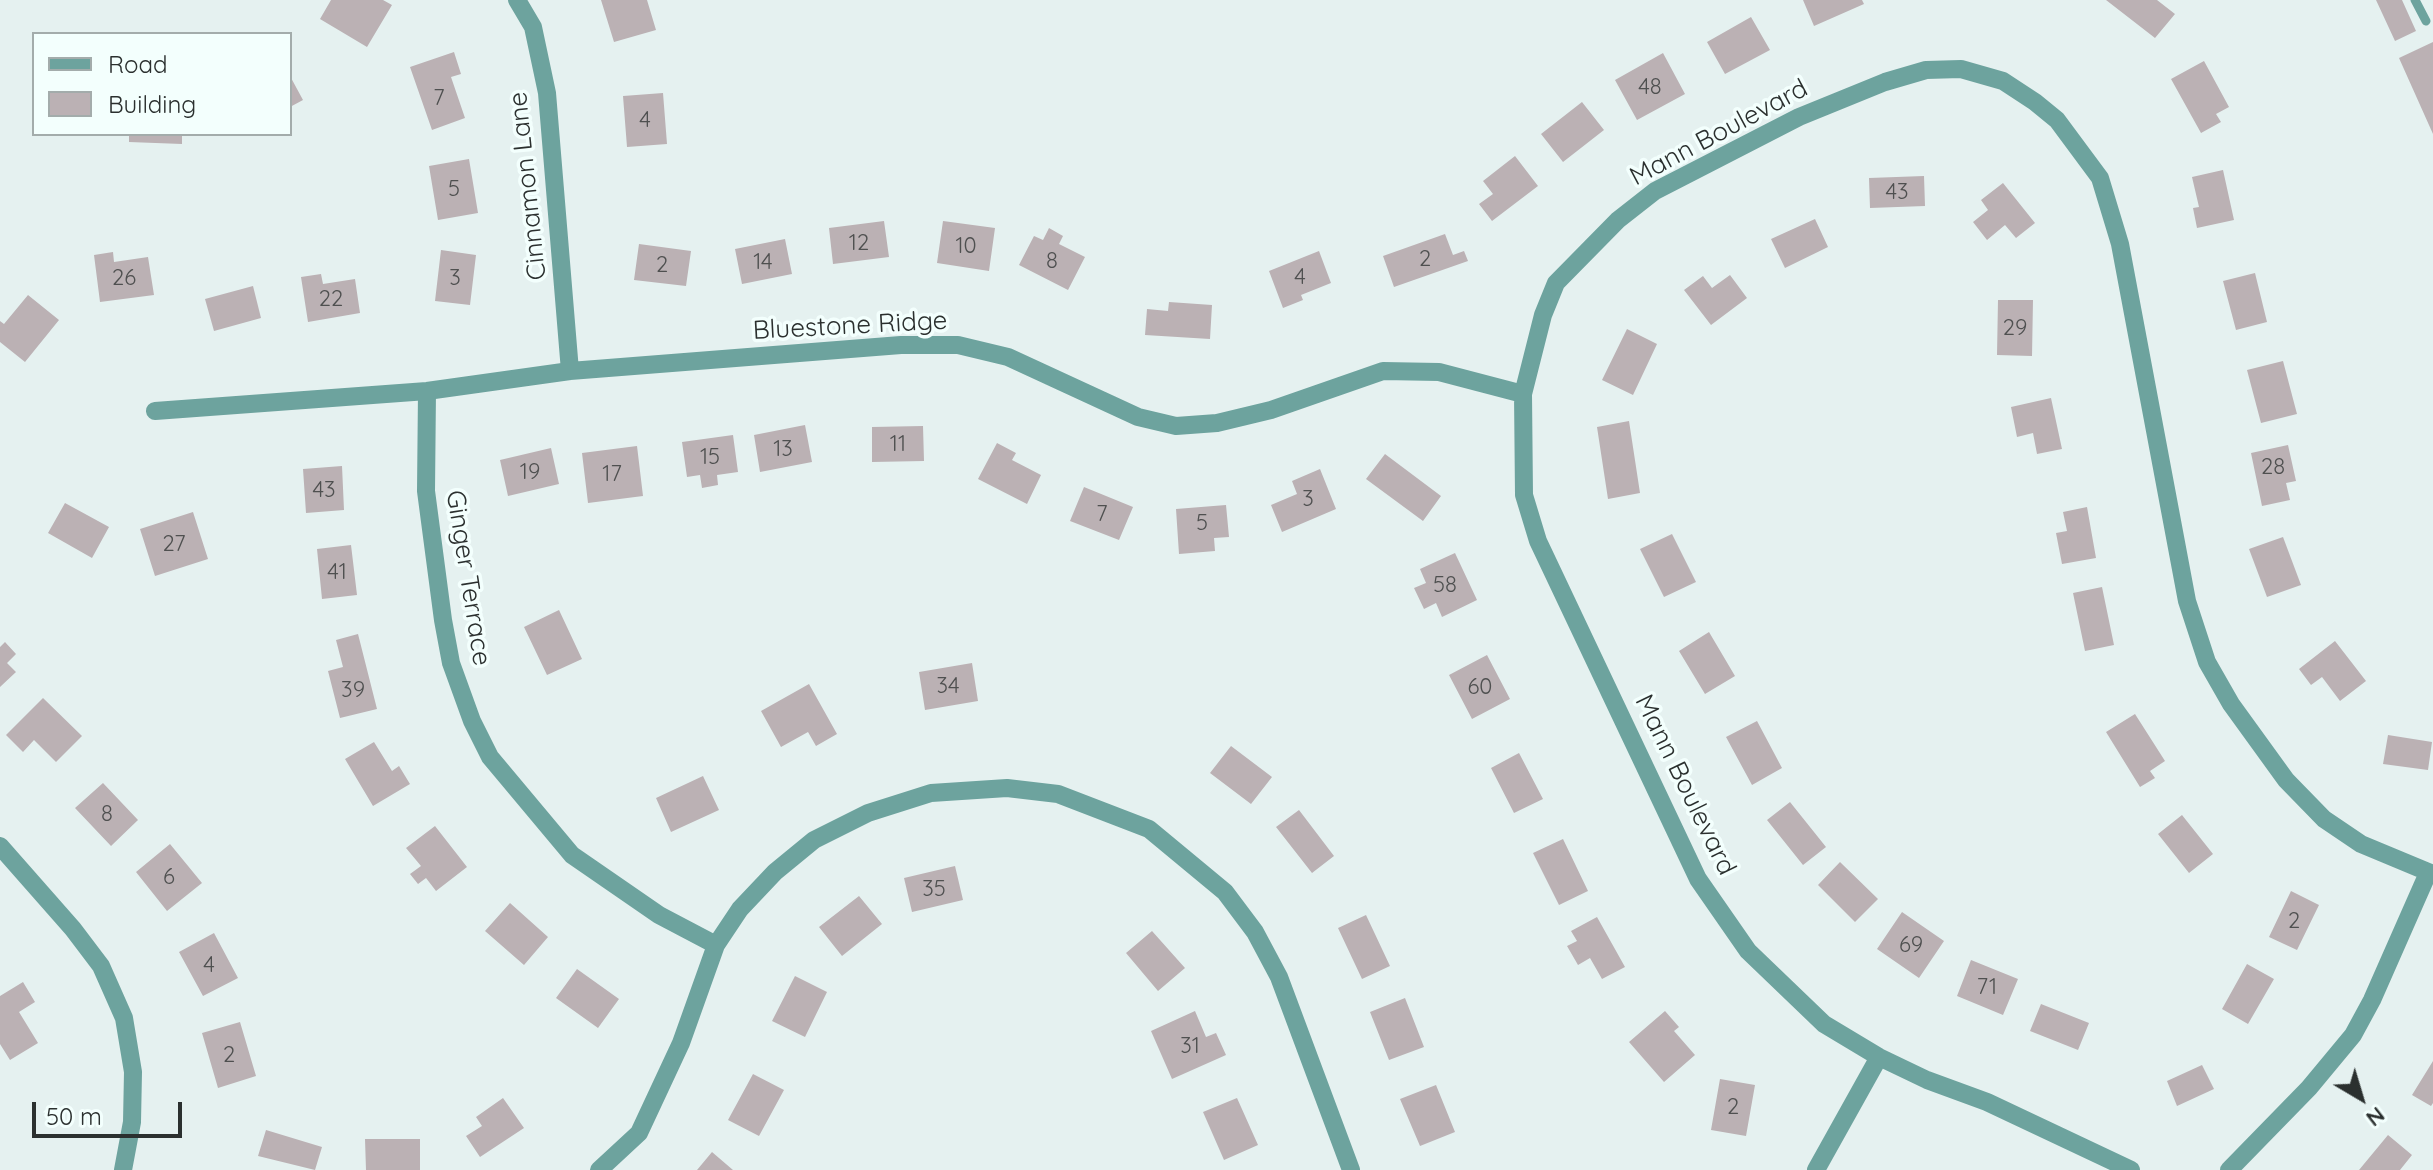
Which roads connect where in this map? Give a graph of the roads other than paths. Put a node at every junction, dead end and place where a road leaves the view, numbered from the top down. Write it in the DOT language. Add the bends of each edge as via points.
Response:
graph roads {
  1 [pos="517,0"];
  2 [pos="2415,0"];
  3 [pos="2426,21"];
  4 [pos="570,371"];
  5 [pos="427,391"];
  6 [pos="1523,394"];
  7 [pos="155,411"];
  8 [pos="0,846"];
  9 [pos="2430,874"];
  10 [pos="716,945"];
  11 [pos="1879,1057"];
  12 [pos="123,1170"];
  13 [pos="599,1170"];
  14 [pos="1351,1170"];
  15 [pos="1816,1170"];
  16 [pos="2131,1170"];
  17 [pos="2229,1170"];
  1 -- 4 [label="street, Cinnamon Lane" via="533,27 547,93"];
  2 -- 3 [label="lane"];
  4 -- 5 [label="street, Bluestone Ridge"];
  4 -- 6 [label="street, Bluestone Ridge" via="958,345 1008,357 1138,417 1176,426 1271,410 1383,371 1439,372"];
  5 -- 7 [label="street, Bluestone Ridge"];
  5 -- 10 [label="street, Ginger Terrace" via="426,491 443,620 451,663 490,757 572,855 659,915"];
  6 -- 9 [label="street, Mann Boulevard" via="1556,283 1655,191 1799,117 1885,82 1926,70 1961,69 2003,81 2057,120 2100,178 2120,244 2187,601 2207,662 2277,768 2324,819 2361,844"];
  6 -- 11 [label="street, Mann Boulevard" via="1524,495 1538,541 1698,879 1748,951 1824,1024"];
  8 -- 12 [label="street" via="101,966 124,1018 133,1072 132,1122"];
  9 -- 17 [label="street" via="2353,1035"];
  10 -- 13 [label="street" via="681,1043 639,1133"];
  10 -- 14 [label="street" via="775,872 814,840 868,813 931,793 1007,788 1058,794 1149,829 1225,892 1279,977"];
  11 -- 15 [label="street"];
  11 -- 16 [label="street, Mann Boulevard"];
}
